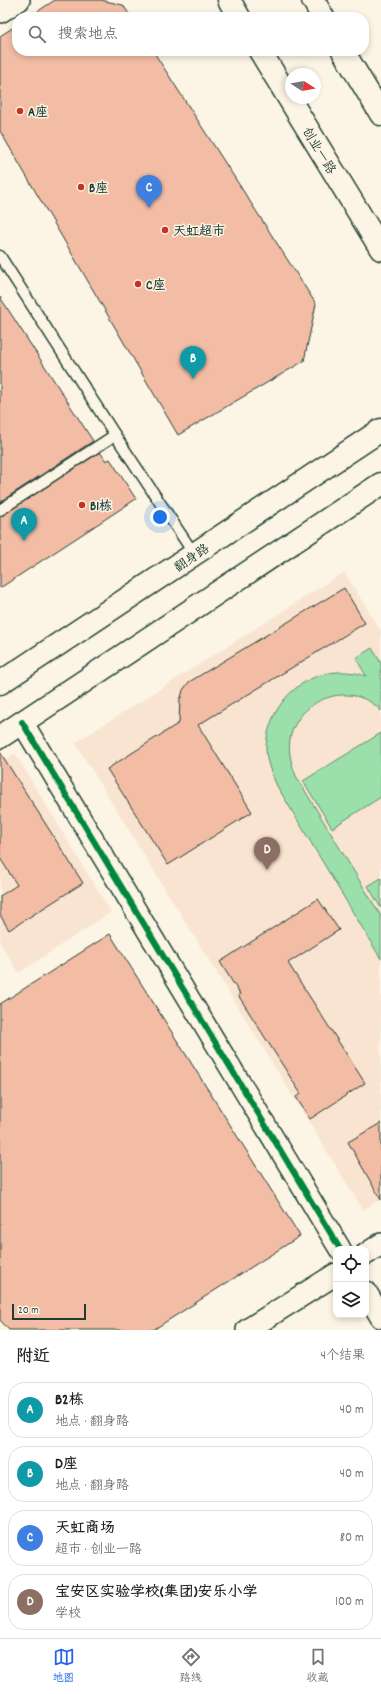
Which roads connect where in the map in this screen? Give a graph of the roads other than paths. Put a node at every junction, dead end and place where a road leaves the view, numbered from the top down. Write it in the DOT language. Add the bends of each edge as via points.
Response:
graph roads {
  1 [pos="19,0"];
  2 [pos="229,0"];
  3 [pos="313,0"];
  4 [pos="0,12"];
  5 [pos="236,12"];
  6 [pos="320,12"];
  7 [pos="263,56"];
  8 [pos="346,56"];
  9 [pos="381,114"];
  10 [pos="381,250"];
  11 [pos="0,256"];
  12 [pos="381,430"];
  13 [pos="116,435"];
  14 [pos="381,484"];
  15 [pos="0,510"];
  16 [pos="194,554"];
  17 [pos="0,683"];
  18 [pos="22,722"];
  19 [pos="0,737"];
  20 [pos="381,1244"];
  21 [pos="338,1246"];
  22 [pos="369,1252"];
  23 [pos="333,1276"];
  24 [pos="369,1297"];
  25 [pos="381,1317"];
  26 [pos="246,1330"];
  1 -- 4 [label="street"];
  2 -- 5 [label="main road"];
  3 -- 6 [label="main road"];
  7 -- 10 [label="main road, 创业一路"];
  8 -- 9 [label="main road"];
  11 -- 13 [label="lane"];
  12 -- 16 [label="main road, 翻身路"];
  13 -- 15 [label="lane"];
  13 -- 16 [label="lane"];
  14 -- 18 [label="main road"];
  16 -- 17 [label="main road, 翻身路"];
  18 -- 19 [label="main road"];
  18 -- 21 [label="street"];
  20 -- 22 [label="street"];
  23 -- 26 [label="street"];
  24 -- 25 [label="street"];
}
